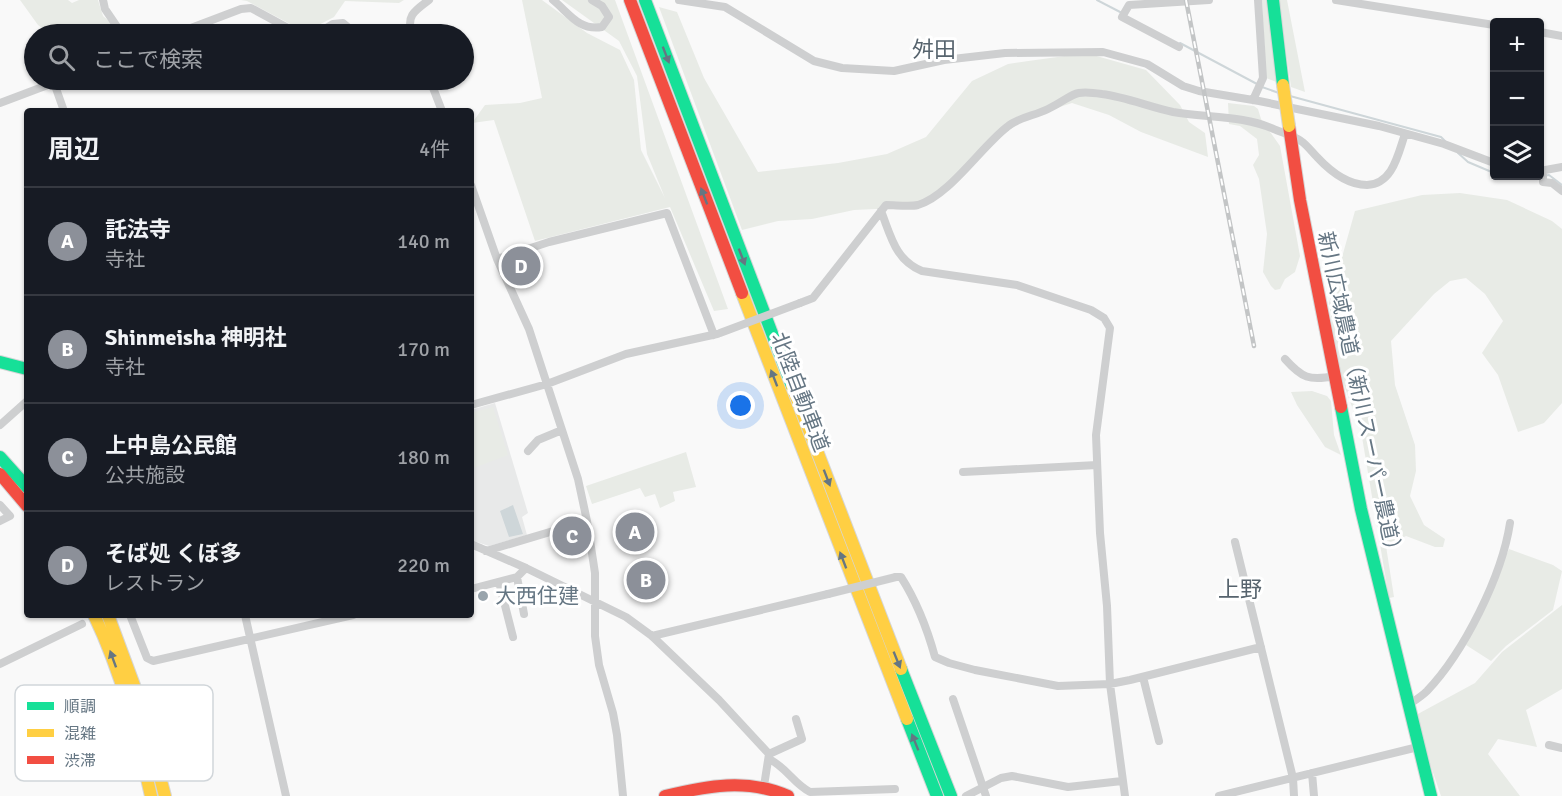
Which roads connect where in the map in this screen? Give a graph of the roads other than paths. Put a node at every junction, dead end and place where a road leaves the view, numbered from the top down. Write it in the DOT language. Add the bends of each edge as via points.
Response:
graph roads {
  1 [pos="103,0"];
  2 [pos="429,0"];
  3 [pos="553,0"];
  4 [pos="592,0"];
  5 [pos="630,0"];
  6 [pos="645,0"];
  7 [pos="679,0"];
  8 [pos="1209,0"];
  9 [pos="1258,0"];
  10 [pos="1273,0"];
  11 [pos="1336,0"];
  12 [pos="722,4"];
  13 [pos="115,24"];
  14 [pos="201,24"];
  15 [pos="281,24"];
  16 [pos="409,24"];
  17 [pos="1490,24"];
  18 [pos="1544,33"];
  19 [pos="1562,36"];
  20 [pos="1179,46"];
  21 [pos="33,90"];
  22 [pos="58,90"];
  23 [pos="434,90"];
  24 [pos="1252,100"];
  25 [pos="0,103"];
  26 [pos="63,108"];
  27 [pos="441,108"];
  28 [pos="1289,131"];
  29 [pos="1405,134"];
  30 [pos="1490,162"];
  31 [pos="1562,167"];
  32 [pos="1544,173"];
  33 [pos="1544,176"];
  34 [pos="1562,191"];
  35 [pos="474,196"];
  36 [pos="881,211"];
  37 [pos="497,259"];
  38 [pos="717,334"];
  39 [pos="1284,359"];
  40 [pos="0,362"];
  41 [pos="24,368"];
  42 [pos="1335,376"];
  43 [pos="547,384"];
  44 [pos="24,404"];
  45 [pos="474,404"];
  46 [pos="0,425"];
  47 [pos="562,430"];
  48 [pos="528,451"];
  49 [pos="0,457"];
  50 [pos="1097,465"];
  51 [pos="963,472"];
  52 [pos="0,474"];
  53 [pos="24,483"];
  54 [pos="24,502"];
  55 [pos="0,505"];
  56 [pos="0,521"];
  57 [pos="587,521"];
  58 [pos="1510,523"];
  59 [pos="1234,542"];
  60 [pos="474,545"];
  61 [pos="486,551"];
  62 [pos="526,568"];
  63 [pos="517,577"];
  64 [pos="499,582"];
  65 [pos="474,588"];
  66 [pos="595,601"];
  67 [pos="525,614"];
  68 [pos="95,618"];
  69 [pos="109,618"];
  70 [pos="131,618"];
  71 [pos="246,618"];
  72 [pos="340,618"];
  73 [pos="82,624"];
  74 [pos="652,636"];
  75 [pos="513,637"];
  76 [pos="251,638"];
  77 [pos="1261,647"];
  78 [pos="0,664"];
  79 [pos="1143,677"];
  80 [pos="1110,684"];
  81 [pos="122,685"];
  82 [pos="135,685"];
  83 [pos="953,699"];
  84 [pos="1408,705"];
  85 [pos="796,719"];
  86 [pos="1159,741"];
  87 [pos="1549,746"];
  88 [pos="1418,747"];
  89 [pos="1562,748"];
  90 [pos="769,756"];
  91 [pos="1312,773"];
  92 [pos="1293,778"];
  93 [pos="147,781"];
  94 [pos="161,781"];
  95 [pos="1122,781"];
  96 [pos="764,786"];
  97 [pos="895,789"];
  98 [pos="983,791"];
  99 [pos="151,796"];
  100 [pos="165,796"];
  101 [pos="286,796"];
  102 [pos="623,796"];
  103 [pos="665,796"];
  104 [pos="788,796"];
  105 [pos="937,796"];
  106 [pos="951,796"];
  107 [pos="966,796"];
  108 [pos="1125,796"];
  109 [pos="1219,796"];
  110 [pos="1294,796"];
  111 [pos="1314,796"];
  112 [pos="1431,796"];
  1 -- 13 [label="street"];
  2 -- 16 [label="street" via="412,14"];
  3 -- 4 [label="street" via="590,29 602,27 609,17"];
  105 -- 5 [label="main road, 北陸自動車道, one-way"];
  6 -- 106 [label="main road, 北陸自動車道, one-way"];
  7 -- 12 [label="street"];
  8 -- 20 [label="street" via="1128,5 1124,13"];
  9 -- 24 [label="street" via="1262,81"];
  10 -- 28 [label="main road, 新川広域農道（新川スーパー農道）, bridge"];
  11 -- 17 [label="street"];
  12 -- 24 [label="street" via="814,61 842,68 894,71 1005,53 1103,52 1147,64 1199,91"];
  14 -- 15 [label="street" via="251,8"];
  18 -- 19 [label="street"];
  21 -- 25 [label="street"];
  22 -- 26 [label="street"];
  23 -- 27 [label="street"];
  24 -- 29 [label="street"];
  28 -- 29 [label="street" via="1340,177 1368,185 1383,180 1391,172"];
  28 -- 36 [label="street" via="1173,112 1106,94 1076,92 1008,126 959,176 931,198 918,205 886,205"];
  28 -- 42 [label="main road, 新川広域農道（新川スーパー農道）"];
  29 -- 30 [label="street"];
  31 -- 32 [label="street"];
  33 -- 34 [label="street"];
  35 -- 37 [label="street"];
  36 -- 38 [label="street, bridge" via="813,297"];
  36 -- 50 [label="street" via="899,255 909,266 1017,285 1104,318 1110,328 1096,435"];
  37 -- 38 [label="street" via="667,213"];
  37 -- 43 [label="street" via="529,329"];
  38 -- 43 [label="street" via="626,354"];
  39 -- 42 [label="street" via="1306,378"];
  40 -- 41 [label="main road"];
  42 -- 84 [label="main road, 新川広域農道（新川スーパー農道）" via="1361,509"];
  43 -- 45 [label="street"];
  43 -- 47 [label="street"];
  44 -- 46 [label="street"];
  47 -- 48 [label="street" via="538,440"];
  47 -- 57 [label="street"];
  49 -- 53 [label="main road"];
  50 -- 51 [label="street"];
  50 -- 80 [label="street"];
  52 -- 54 [label="main road"];
  55 -- 56 [label="street" via="10,516"];
  57 -- 61 [label="street"];
  57 -- 66 [label="street"];
  58 -- 84 [label="street" via="1507,543 1486,597 1465,638 1425,693"];
  59 -- 77 [label="street"];
  60 -- 61 [label="street"];
  61 -- 62 [label="street"];
  62 -- 63 [label="street"];
  62 -- 66 [label="street"];
  63 -- 64 [label="street"];
  63 -- 67 [label="street"];
  64 -- 65 [label="street"];
  64 -- 75 [label="street"];
  66 -- 74 [label="street"];
  66 -- 102 [label="street" via="596,645 613,713"];
  81 -- 68 [label="main road, one-way"];
  69 -- 82 [label="main road"];
  70 -- 76 [label="street" via="147,658 153,661"];
  71 -- 76 [label="street"];
  72 -- 76 [label="street"];
  73 -- 78 [label="street"];
  74 -- 80 [label="street, bridge" via="901,577 927,627 935,657 1041,684"];
  74 -- 90 [label="street" via="719,700"];
  76 -- 101 [label="street"];
  77 -- 79 [label="street"];
  77 -- 92 [label="street"];
  79 -- 80 [label="street"];
  79 -- 86 [label="street"];
  80 -- 95 [label="street"];
  83 -- 98 [label="street"];
  84 -- 88 [label="main road, 新川広域農道（新川スーパー農道）"];
  85 -- 90 [label="street" via="802,739"];
  87 -- 89 [label="street"];
  88 -- 91 [label="street"];
  88 -- 112 [label="main road, 新川広域農道（新川スーパー農道）"];
  90 -- 96 [label="street"];
  90 -- 97 [label="street" via="810,792"];
  91 -- 92 [label="street"];
  91 -- 111 [label="street"];
  92 -- 109 [label="street"];
  92 -- 110 [label="street"];
  99 -- 93 [label="main road, one-way"];
  94 -- 100 [label="main road"];
  95 -- 98 [label="street" via="1068,788 1012,776 1001,778"];
  95 -- 108 [label="street"];
  96 -- 103 [label="main road" via="726,784"];
  96 -- 104 [label="main road"];
  98 -- 107 [label="street"];
}
